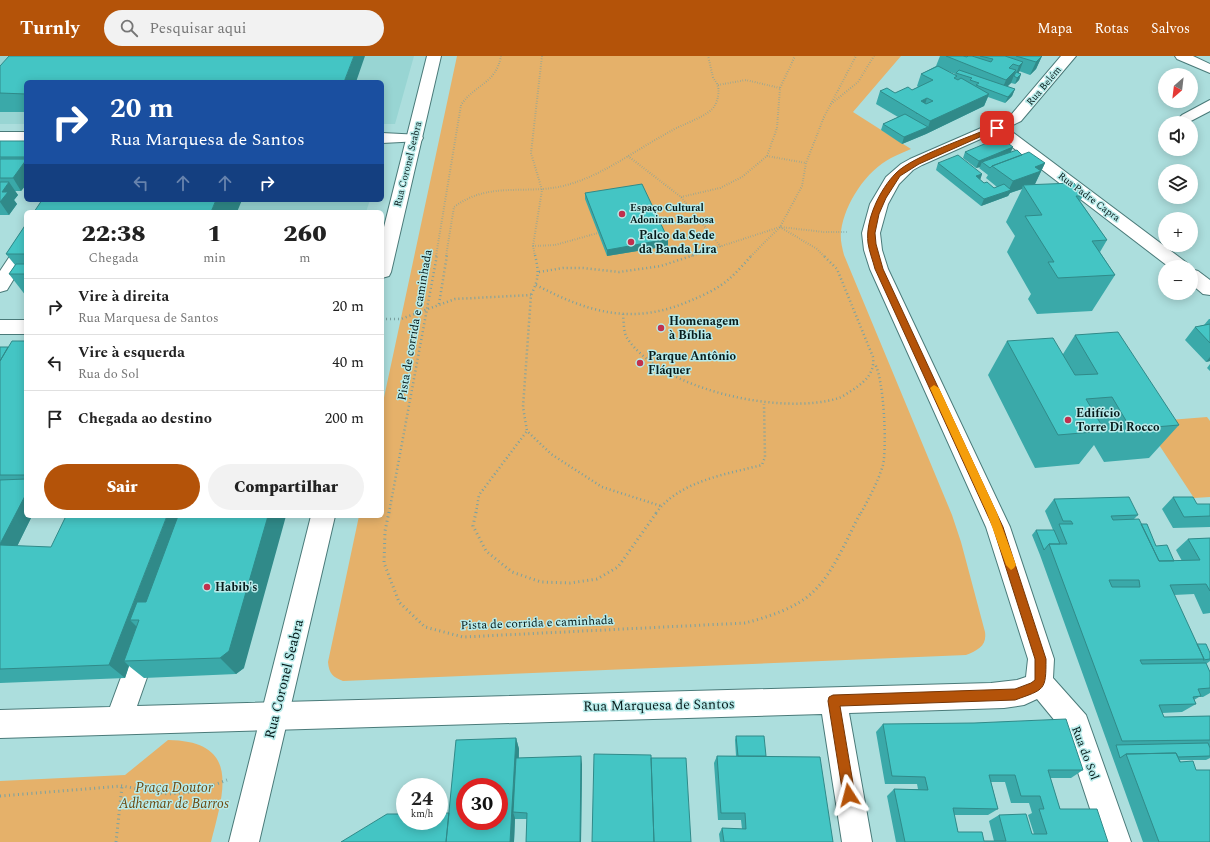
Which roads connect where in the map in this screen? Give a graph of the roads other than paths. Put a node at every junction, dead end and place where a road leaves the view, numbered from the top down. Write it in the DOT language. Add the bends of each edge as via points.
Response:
graph roads {
  1 [pos="434,56"];
  2 [pos="1069,56"];
  3 [pos="1182,56"];
  4 [pos="1210,69"];
  5 [pos="1210,105"];
  6 [pos="1191,116"];
  7 [pos="997,128"];
  8 [pos="0,137"];
  9 [pos="24,137"];
  10 [pos="384,138"];
  11 [pos="414,138"];
  12 [pos="24,248"];
  13 [pos="1172,260"];
  14 [pos="384,264"];
  15 [pos="1198,280"];
  16 [pos="0,286"];
  17 [pos="1210,289"];
  18 [pos="0,327"];
  19 [pos="24,327"];
  20 [pos="323,518"];
  21 [pos="155,619"];
  22 [pos="1040,682"];
  23 [pos="833,701"];
  24 [pos="275,715"];
  25 [pos="119,720"];
  26 [pos="0,724"];
  27 [pos="244,842"];
  28 [pos="857,842"];
  29 [pos="1116,842"];
  1 -- 11 [label="street, Rua Coronel Seabra"];
  2 -- 7 [label="street, Rua Belém" via="1016,118"];
  3 -- 4 [label="street"];
  5 -- 6 [label="street"];
  7 -- 13 [label="street, Rua Padre Capra"];
  7 -- 22 [label="street" via="916,162 898,175 879,204 871,233 879,269 998,527 1041,659"];
  8 -- 9 [label="street"];
  10 -- 11 [label="street"];
  11 -- 14 [label="street, Rua Coronel Seabra"];
  12 -- 16 [label="street"];
  15 -- 17 [label="street"];
  18 -- 19 [label="street"];
  20 -- 24 [label="street, Rua Coronel Seabra"];
  21 -- 25 [label="street"];
  22 -- 23 [label="street, Rua Marquesa de Santos" via="1035,687 1015,694"];
  22 -- 29 [label="street, Rua do Sol" via="1076,725"];
  23 -- 24 [label="street, Rua Marquesa de Santos"];
  23 -- 28 [label="street"];
  24 -- 25 [label="street"];
  24 -- 27 [label="street, Rua Coronel Seabra"];
  25 -- 26 [label="street"];
}
